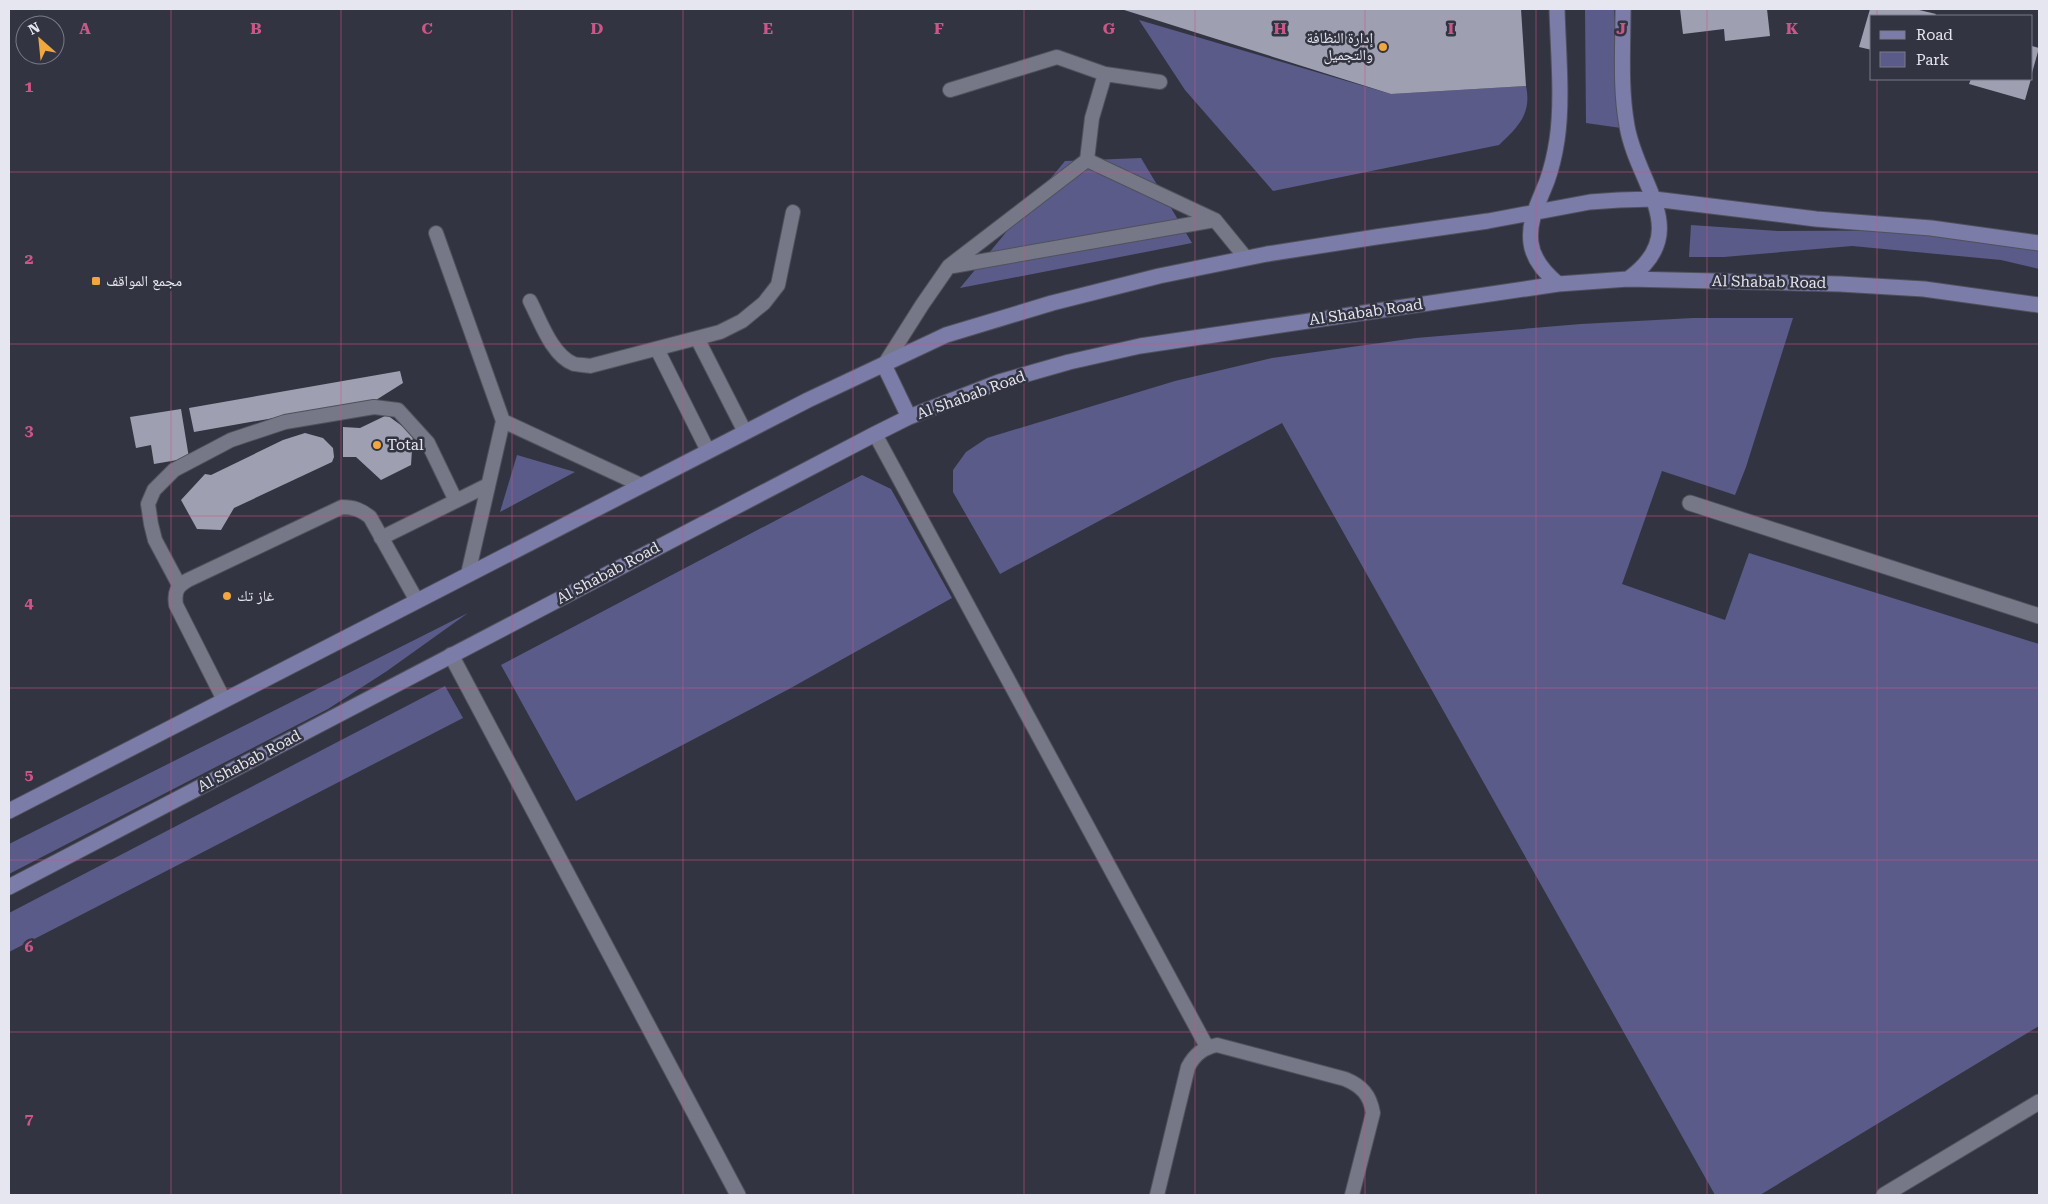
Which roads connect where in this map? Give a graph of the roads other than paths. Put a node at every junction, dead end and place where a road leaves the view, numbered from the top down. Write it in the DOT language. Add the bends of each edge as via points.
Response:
graph roads {
  1 [pos="1557,9"];
  2 [pos="1623,9"];
  3 [pos="1105,74"];
  4 [pos="1160,82"];
  5 [pos="950,90"];
  6 [pos="1087,160"];
  7 [pos="1654,199"];
  8 [pos="793,212"];
  9 [pos="1534,213"];
  10 [pos="1215,220"];
  11 [pos="436,233"];
  12 [pos="2039,243"];
  13 [pos="1246,258"];
  14 [pos="949,266"];
  15 [pos="1628,279"];
  16 [pos="1558,284"];
  17 [pos="530,300"];
  18 [pos="2039,305"];
  19 [pos="697,338"];
  20 [pos="657,349"];
  21 [pos="884,365"];
  22 [pos="909,417"];
  23 [pos="503,421"];
  24 [pos="746,432"];
  25 [pos="875,434"];
  26 [pos="708,451"];
  27 [pos="488,485"];
  28 [pos="641,486"];
  29 [pos="456,501"];
  30 [pos="1690,503"];
  31 [pos="382,538"];
  32 [pos="468,574"];
  33 [pos="179,585"];
  34 [pos="417,601"];
  35 [pos="2039,616"];
  36 [pos="451,655"];
  37 [pos="224,700"];
  38 [pos="9,811"];
  39 [pos="9,887"];
  40 [pos="1207,1048"];
  41 [pos="2039,1102"];
  42 [pos="738,1195"];
  43 [pos="1157,1195"];
  44 [pos="1352,1195"];
  45 [pos="1884,1195"];
  1 -- 9 [label="main road" via="1557,138 1549,173"];
  2 -- 7 [label="main road" via="1623,102 1627,128"];
  3 -- 4 [label="lane"];
  3 -- 5 [label="lane" via="1057,57"];
  3 -- 6 [label="lane" via="1092,118"];
  6 -- 10 [label="lane"];
  6 -- 14 [label="lane"];
  7 -- 9 [label="main road" via="1590,202"];
  7 -- 12 [label="main road" via="1816,220 1931,228"];
  7 -- 15 [label="main road" via="1660,229 1657,244 1650,259"];
  8 -- 19 [label="lane" via="778,285 764,303 742,321 720,332"];
  9 -- 13 [label="main road"];
  9 -- 16 [label="main road" via="1531,245 1541,267"];
  10 -- 13 [label="lane"];
  10 -- 14 [label="lane"];
  11 -- 23 [label="lane"];
  13 -- 21 [label="main road" via="1159,276 946,335"];
  14 -- 21 [label="lane"];
  15 -- 16 [label="main road, Al Shabab Road"];
  15 -- 18 [label="main road, Al Shabab Road" via="1924,289"];
  16 -- 22 [label="main road, Al Shabab Road" via="1140,346 999,382"];
  17 -- 20 [label="lane" via="555,350 574,364 590,366"];
  19 -- 20 [label="lane"];
  19 -- 24 [label="lane"];
  20 -- 26 [label="lane"];
  21 -- 22 [label="main road"];
  21 -- 24 [label="main road"];
  22 -- 25 [label="main road, Al Shabab Road"];
  23 -- 27 [label="lane"];
  23 -- 28 [label="lane"];
  24 -- 26 [label="main road"];
  25 -- 36 [label="main road, Al Shabab Road"];
  25 -- 40 [label="lane"];
  26 -- 28 [label="main road"];
  27 -- 29 [label="lane"];
  27 -- 32 [label="lane"];
  28 -- 32 [label="main road"];
  29 -- 31 [label="lane"];
  29 -- 33 [label="lane" via="428,443 398,410 374,406 284,422 223,444 174,470 154,490 148,504 151,524"];
  30 -- 35 [label="street"];
  31 -- 33 [label="lane" via="370,517 361,510 342,507"];
  31 -- 34 [label="lane"];
  32 -- 34 [label="main road"];
  33 -- 37 [label="lane" via="174,594 176,605"];
  34 -- 37 [label="main road"];
  36 -- 39 [label="main road, Al Shabab Road"];
  36 -- 42 [label="street"];
  37 -- 38 [label="main road"];
  40 -- 43 [label="lane" via="1198,1053 1188,1067"];
  40 -- 44 [label="lane" via="1218,1045 1345,1079 1365,1091 1371,1101 1372,1113"];
  41 -- 45 [label="street"];
}
